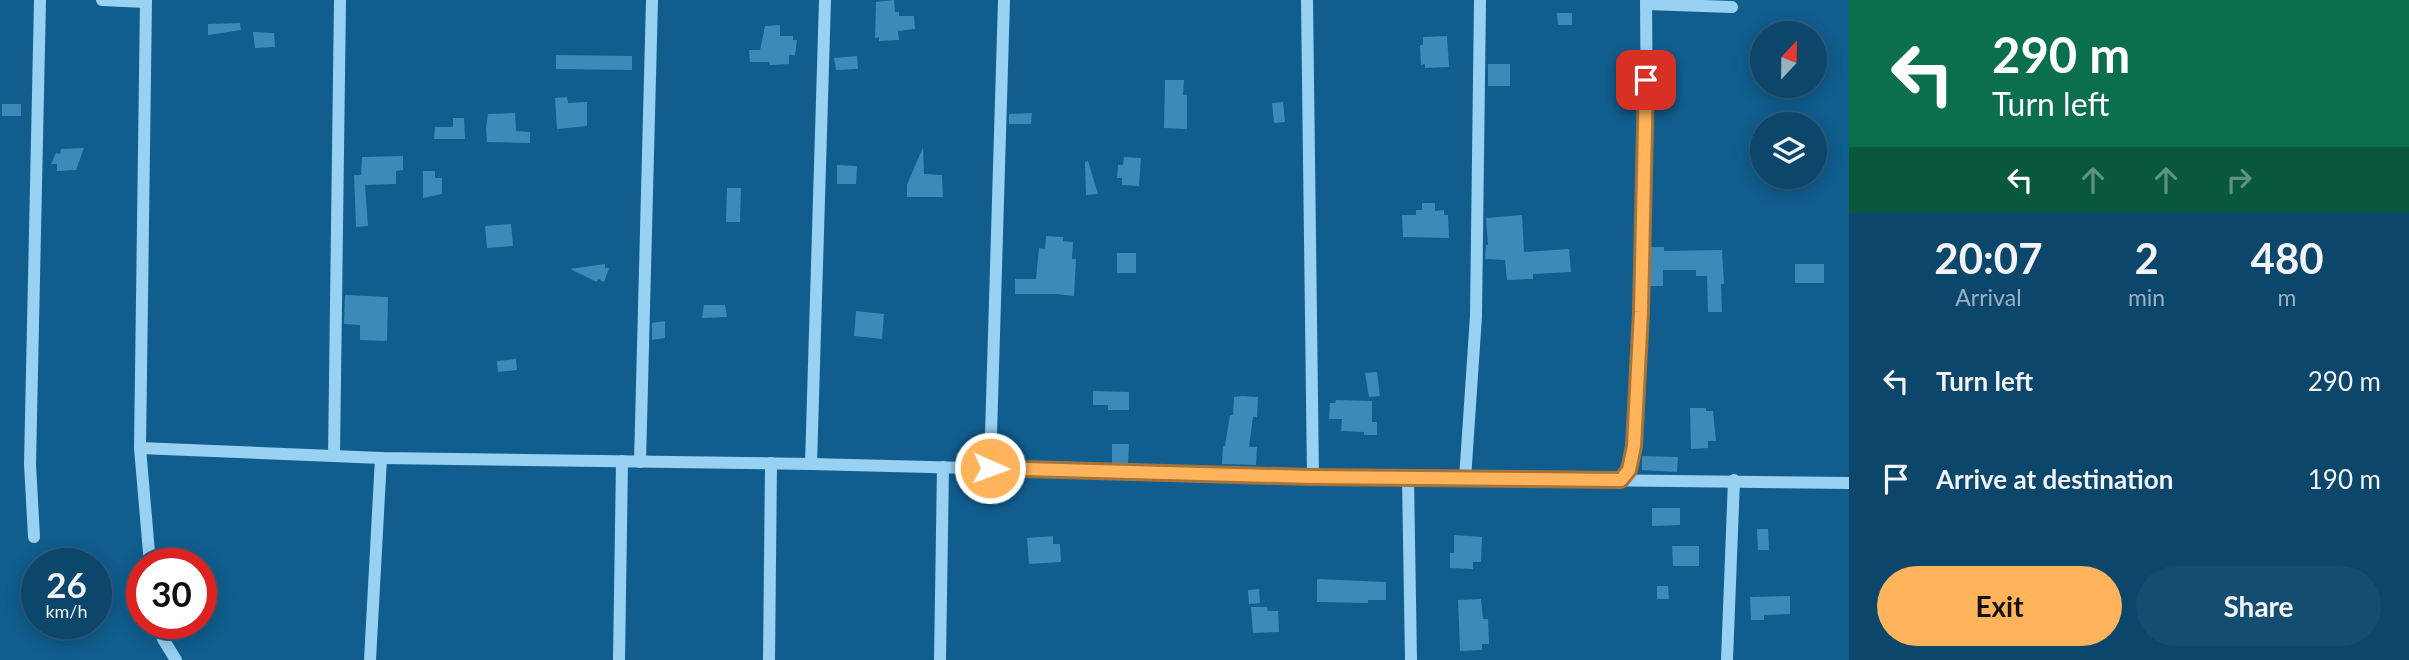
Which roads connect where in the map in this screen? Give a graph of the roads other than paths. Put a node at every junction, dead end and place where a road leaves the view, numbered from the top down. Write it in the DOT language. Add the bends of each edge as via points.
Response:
graph roads {
  1 [pos="40,0"];
  2 [pos="102,0"];
  3 [pos="340,0"];
  4 [pos="652,0"];
  5 [pos="825,0"];
  6 [pos="1004,0"];
  7 [pos="1307,0"];
  8 [pos="1480,0"];
  9 [pos="146,1"];
  10 [pos="1646,2"];
  11 [pos="1732,6"];
  12 [pos="140,448"];
  13 [pos="334,456"];
  14 [pos="381,458"];
  15 [pos="622,461"];
  16 [pos="640,461"];
  17 [pos="771,463"];
  18 [pos="811,464"];
  19 [pos="943,467"];
  20 [pos="990,468"];
  21 [pos="1312,477"];
  22 [pos="1408,478"];
  23 [pos="1465,479"];
  24 [pos="1621,480"];
  25 [pos="1734,480"];
  26 [pos="1849,483"];
  27 [pos="34,537"];
  28 [pos="149,548"];
  29 [pos="163,639"];
  30 [pos="176,660"];
  31 [pos="370,660"];
  32 [pos="619,660"];
  33 [pos="769,660"];
  34 [pos="940,660"];
  35 [pos="1411,660"];
  36 [pos="1727,660"];
  1 -- 27 [label="street" via="30,464"];
  2 -- 9 [label="street"];
  3 -- 13 [label="street"];
  4 -- 16 [label="street"];
  5 -- 18 [label="street"];
  6 -- 20 [label="street"];
  7 -- 21 [label="street"];
  8 -- 23 [label="street" via="1476,316"];
  9 -- 12 [label="street"];
  10 -- 11 [label="street"];
  10 -- 24 [label="street" via="1646,145 1634,446 1629,470"];
  12 -- 13 [label="street"];
  12 -- 28 [label="street"];
  13 -- 14 [label="street"];
  14 -- 15 [label="street"];
  14 -- 31 [label="street"];
  15 -- 16 [label="street"];
  15 -- 32 [label="street"];
  16 -- 17 [label="street"];
  17 -- 18 [label="street"];
  17 -- 33 [label="street"];
  18 -- 19 [label="street"];
  19 -- 20 [label="street"];
  19 -- 34 [label="street"];
  20 -- 21 [label="street"];
  21 -- 22 [label="street"];
  22 -- 23 [label="street"];
  22 -- 35 [label="street"];
  23 -- 24 [label="street"];
  24 -- 25 [label="street"];
  25 -- 26 [label="street"];
  25 -- 36 [label="street"];
  29 -- 30 [label="street"];
}
